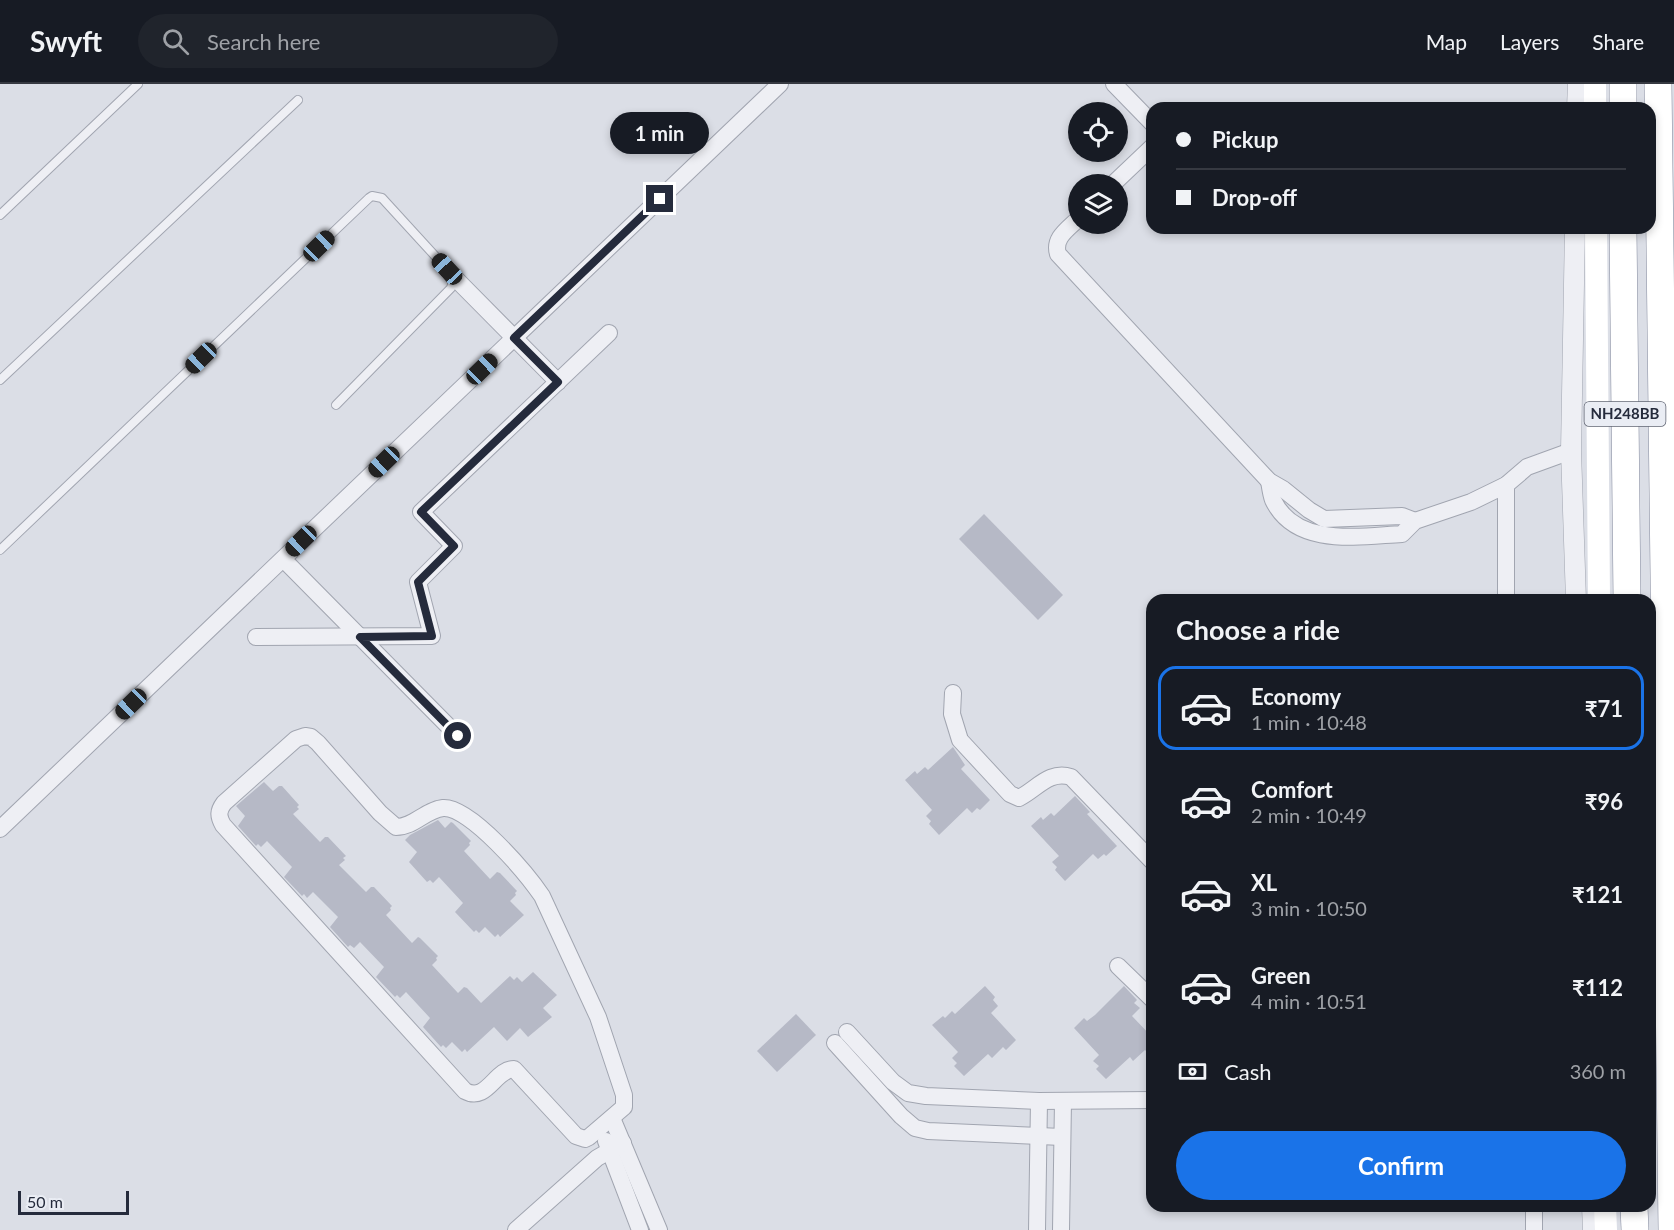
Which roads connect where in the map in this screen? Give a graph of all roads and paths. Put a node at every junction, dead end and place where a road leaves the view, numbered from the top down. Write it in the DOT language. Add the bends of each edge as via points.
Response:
graph roads {
  1 [pos="138,84"];
  2 [pos="780,84"];
  3 [pos="1114,84"];
  4 [pos="1578,84"];
  5 [pos="1595,84"];
  6 [pos="1623,84"];
  7 [pos="1658,84"];
  8 [pos="298,100"];
  9 [pos="1577,102"];
  10 [pos="1595,102"];
  11 [pos="1623,102"];
  12 [pos="1146,117"];
  13 [pos="1146,153"];
  14 [pos="1124,174"];
  15 [pos="0,214"];
  16 [pos="1068,229"];
  17 [pos="1575,234"];
  18 [pos="1596,234"];
  19 [pos="1623,234"];
  20 [pos="452,275"];
  21 [pos="609,333"];
  22 [pos="514,338"];
  23 [pos="0,380"];
  24 [pos="558,382"];
  25 [pos="336,405"];
  26 [pos="1571,451"];
  27 [pos="1506,485"];
  28 [pos="0,550"];
  29 [pos="289,565"];
  30 [pos="1506,594"];
  31 [pos="1576,594"];
  32 [pos="1599,594"];
  33 [pos="1627,594"];
  34 [pos="256,637"];
  35 [pos="360,637"];
  36 [pos="953,693"];
  37 [pos="458,736"];
  38 [pos="0,829"];
  39 [pos="1146,855"];
  40 [pos="1118,966"];
  41 [pos="1146,993"];
  42 [pos="1146,1100"];
  43 [pos="1039,1101"];
  44 [pos="1063,1101"];
  45 [pos="606,1123"];
  46 [pos="1038,1135"];
  47 [pos="1062,1137"];
  48 [pos="616,1147"];
  49 [pos="1534,1212"];
  50 [pos="1592,1212"];
  51 [pos="1605,1212"];
  52 [pos="1634,1212"];
  53 [pos="516,1230"];
  54 [pos="640,1230"];
  55 [pos="659,1230"];
  56 [pos="1036,1230"];
  57 [pos="1061,1230"];
  58 [pos="1534,1230"];
  59 [pos="1593,1230"];
  60 [pos="1606,1230"];
  61 [pos="1635,1230"];
  62 [pos="1671,1230"];
  1 -- 15 [label="lane"];
  2 -- 22 [label="street"];
  3 -- 12 [label="street"];
  4 -- 9 [label="street"];
  5 -- 10 [label="main road"];
  6 -- 11 [label="highway"];
  7 -- 62 [label="highway, NH248BB"];
  8 -- 23 [label="lane"];
  13 -- 14 [label="street"];
  16 -- 27 [label="street" via="1057,240 1058,254 1269,482 1324,519 1402,516 1416,521"];
  17 -- 26 [label="street"];
  18 -- 32 [label="main road"];
  19 -- 33 [label="highway, NH248BB"];
  20 -- 22 [label="street"];
  20 -- 25 [label="lane" via="451,288"];
  20 -- 28 [label="lane" via="382,198 372,196"];
  21 -- 24 [label="street"];
  22 -- 24 [label="street"];
  22 -- 38 [label="street"];
  24 -- 35 [label="street" via="421,512 454,546 418,582 432,636"];
  26 -- 27 [label="street" via="1527,467"];
  26 -- 31 [label="street"];
  27 -- 30 [label="street"];
  29 -- 35 [label="street"];
  34 -- 35 [label="street"];
  35 -- 37 [label="street"];
  36 -- 39 [label="street" via="952,714 960,740 1010,794 1019,798 1048,778 1063,774 1071,777"];
  40 -- 41 [label="street"];
  42 -- 44 [label="street"];
  43 -- 44 [label="street"];
  43 -- 46 [label="street"];
  43 -- 46 [label="street" via="908,1093 841,1037 901,1116 915,1128"];
  44 -- 47 [label="street"];
  45 -- 45 [label="street" via="585,1139 576,1136 514,1069 507,1070 479,1094 465,1091 223,825 218,818 224,803 304,736 318,743 396,827 405,827 435,809 447,808 477,823 542,896 598,1017 625,1100 624,1107"];
  45 -- 48 [label="street"];
  46 -- 47 [label="street"];
  46 -- 56 [label="street"];
  47 -- 57 [label="street"];
  48 -- 53 [label="street" via="597,1158"];
  48 -- 54 [label="street"];
  48 -- 55 [label="street"];
  49 -- 58 [label="street"];
  50 -- 59 [label="street"];
  51 -- 60 [label="main road"];
  52 -- 61 [label="highway"];
}
